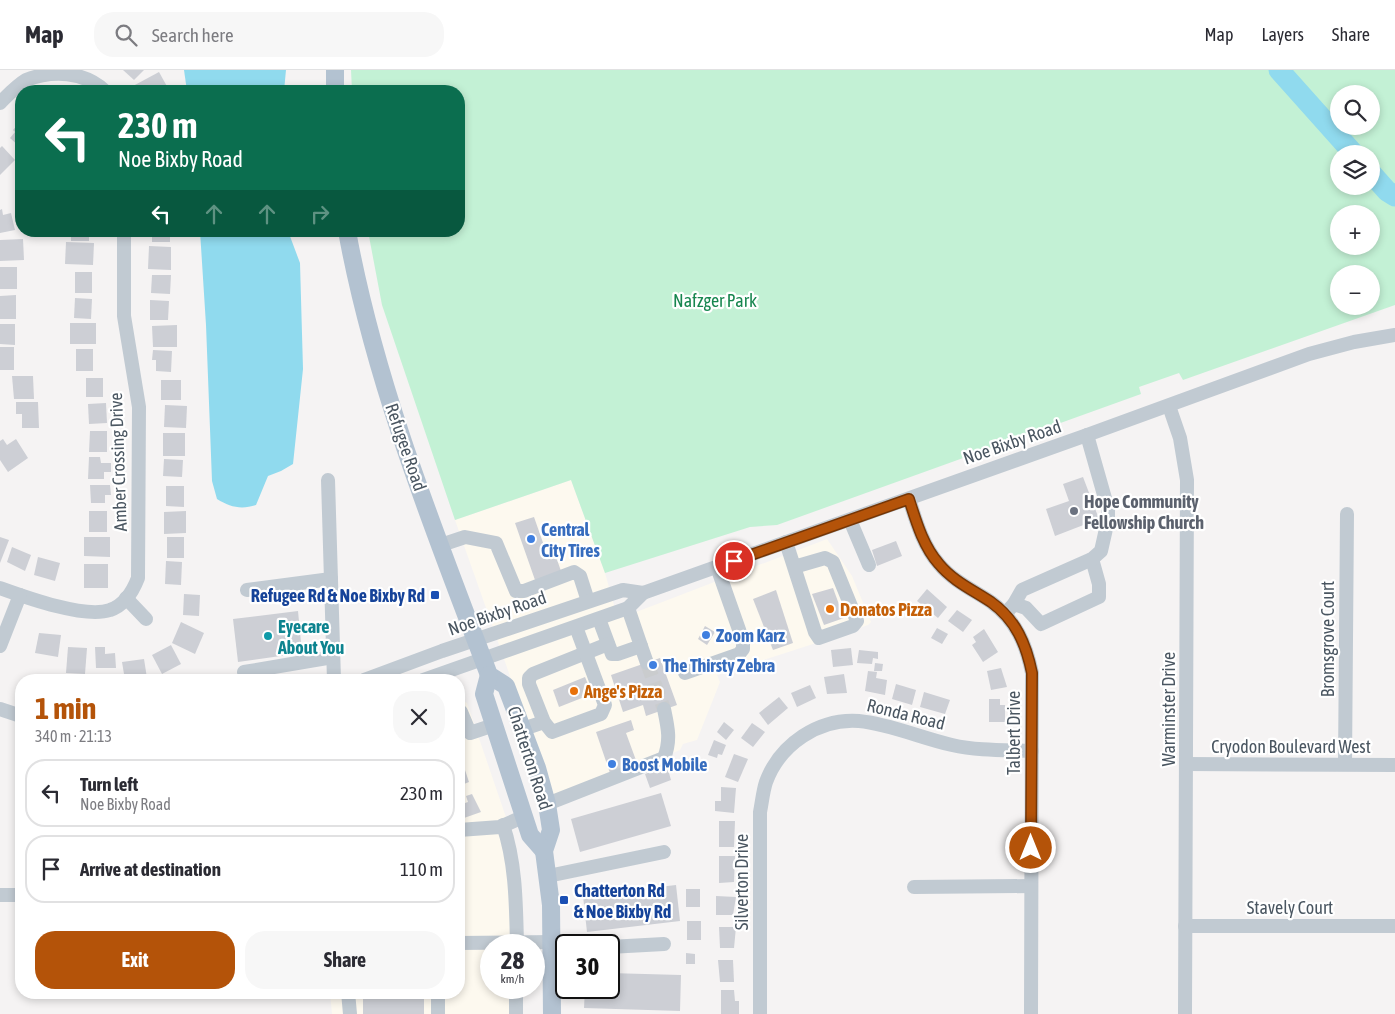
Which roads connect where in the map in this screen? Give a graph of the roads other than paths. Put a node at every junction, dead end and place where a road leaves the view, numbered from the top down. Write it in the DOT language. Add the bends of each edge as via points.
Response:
graph roads {
  1 [pos="335,70"];
  2 [pos="19,85"];
  3 [pos="98,85"];
  4 [pos="335,85"];
  5 [pos="15,88"];
  6 [pos="0,103"];
  7 [pos="124,237"];
  8 [pos="348,237"];
  9 [pos="1395,335"];
  10 [pos="1169,406"];
  11 [pos="1087,435"];
  12 [pos="328,480"];
  13 [pos="909,499"];
  14 [pos="1346,514"];
  15 [pos="850,520"];
  16 [pos="786,542"];
  17 [pos="441,545"];
  18 [pos="1092,559"];
  19 [pos="869,565"];
  20 [pos="717,567"];
  21 [pos="794,567"];
  22 [pos="331,579"];
  23 [pos="0,588"];
  24 [pos="247,590"];
  25 [pos="643,593"];
  26 [pos="20,596"];
  27 [pos="126,598"];
  28 [pos="588,601"];
  29 [pos="628,608"];
  30 [pos="1009,609"];
  31 [pos="146,619"];
  32 [pos="599,619"];
  33 [pos="576,627"];
  34 [pos="476,639"];
  35 [pos="608,644"];
  36 [pos="0,646"];
  37 [pos="641,646"];
  38 [pos="586,653"];
  39 [pos="332,657"];
  40 [pos="647,663"];
  41 [pos="486,666"];
  42 [pos="244,672"];
  43 [pos="685,673"];
  44 [pos="333,674"];
  45 [pos="380,674"];
  46 [pos="449,674"];
  47 [pos="0,709"];
  48 [pos="664,709"];
  49 [pos="15,714"];
  50 [pos="544,722"];
  51 [pos="494,725"];
  52 [pos="523,729"];
  53 [pos="465,735"];
  54 [pos="1032,751"];
  55 [pos="782,755"];
  56 [pos="1186,764"];
  57 [pos="1345,764"];
  58 [pos="1395,765"];
  59 [pos="547,804"];
  60 [pos="525,816"];
  61 [pos="503,825"];
  62 [pos="465,830"];
  63 [pos="544,850"];
  64 [pos="664,852"];
  65 [pos="548,876"];
  66 [pos="1031,886"];
  67 [pos="914,887"];
  68 [pos="0,895"];
  69 [pos="15,895"];
  70 [pos="1185,926"];
  71 [pos="1395,926"];
  72 [pos="516,934"];
  73 [pos="555,934"];
  74 [pos="465,943"];
  75 [pos="480,943"];
  76 [pos="664,944"];
  77 [pos="620,946"];
  78 [pos="555,974"];
  79 [pos="349,999"];
  80 [pos="438,999"];
  81 [pos="516,999"];
  82 [pos="350,1014"];
  83 [pos="438,1014"];
  84 [pos="516,1014"];
  85 [pos="552,1014"];
  86 [pos="760,1014"];
  87 [pos="1031,1014"];
  88 [pos="1185,1014"];
  1 -- 4 [label="main road"];
  2 -- 3 [label="street" via="46,73 64,72"];
  5 -- 6 [label="street"];
  7 -- 27 [label="street, Amber Crossing Drive" via="124,316 139,407 138,578"];
  8 -- 17 [label="main road, Refugee Road" via="371,341"];
  9 -- 10 [label="street, Noe Bixby Road" via="1316,352"];
  10 -- 11 [label="street, Noe Bixby Road"];
  10 -- 56 [label="street, Warminster Drive" via="1180,438 1186,480"];
  11 -- 13 [label="street, Noe Bixby Road"];
  11 -- 18 [label="street" via="1108,509 1101,551"];
  12 -- 22 [label="street"];
  13 -- 15 [label="street, Noe Bixby Road"];
  13 -- 30 [label="street, Talbert Drive" via="927,547 938,564 954,579"];
  14 -- 57 [label="street, Bromsgrove Court"];
  15 -- 16 [label="street, Noe Bixby Road"];
  15 -- 19 [label="street"];
  16 -- 20 [label="street, Noe Bixby Road"];
  16 -- 21 [label="street"];
  17 -- 28 [label="street" via="465,537 496,544 516,590 524,591 574,572 580,576"];
  17 -- 34 [label="main road, Refugee Road"];
  18 -- 30 [label="street" via="1022,590"];
  18 -- 30 [label="street" via="1099,597 1041,624 1026,608"];
  20 -- 25 [label="street, Noe Bixby Road"];
  20 -- 43 [label="street" via="743,649 739,654"];
  21 -- 21 [label="street" via="819,638 853,626 857,621 833,562 825,558"];
  22 -- 24 [label="street"];
  22 -- 39 [label="street"];
  23 -- 26 [label="street"];
  25 -- 28 [label="street, Noe Bixby Road" via="623,590"];
  25 -- 29 [label="street, Noe Bixby Road"];
  26 -- 27 [label="street" via="68,609 101,612 117,606"];
  26 -- 36 [label="street"];
  27 -- 31 [label="street"];
  28 -- 34 [label="street, Noe Bixby Road"];
  29 -- 32 [label="street, Noe Bixby Road"];
  29 -- 37 [label="street"];
  30 -- 54 [label="street, Talbert Drive" via="1027,650 1032,673"];
  32 -- 33 [label="street, Noe Bixby Road"];
  32 -- 35 [label="street"];
  33 -- 38 [label="street"];
  33 -- 41 [label="street, Noe Bixby Road"];
  34 -- 41 [label="main road, Refugee Road"];
  34 -- 45 [label="street, Noe Bixby Road"];
  35 -- 37 [label="street" via="612,654"];
  35 -- 38 [label="street"];
  37 -- 40 [label="street"];
  38 -- 50 [label="street" via="529,678"];
  38 -- 50 [label="street" via="605,705 601,714 552,732"];
  39 -- 42 [label="street"];
  39 -- 44 [label="street"];
  41 -- 46 [label="street, Noe Bixby Road"];
  41 -- 51 [label="main road, Chatterton Road" via="484,694"];
  41 -- 52 [label="main road, Chatterton Road" via="506,686"];
  47 -- 49 [label="street"];
  48 -- 59 [label="street" via="670,735 664,758"];
  50 -- 52 [label="street"];
  51 -- 53 [label="street"];
  51 -- 60 [label="main road, Chatterton Road"];
  52 -- 59 [label="main road, Chatterton Road"];
  54 -- 55 [label="street, Ronda Road" via="954,746 880,725 844,721 809,732"];
  54 -- 66 [label="street, Talbert Drive"];
  55 -- 86 [label="street, Silverton Drive" via="766,782 760,812"];
  56 -- 57 [label="street, Cryodon Boulevard West"];
  56 -- 70 [label="street, Warminster Drive"];
  57 -- 58 [label="street, Cryodon Boulevard West"];
  59 -- 63 [label="main road, Chatterton Road" via="551,830"];
  60 -- 61 [label="street"];
  60 -- 63 [label="main road, Chatterton Road" via="530,836"];
  61 -- 62 [label="street"];
  61 -- 72 [label="street" via="510,847"];
  63 -- 65 [label="main road, Chatterton Road"];
  64 -- 65 [label="street"];
  65 -- 73 [label="main road, Chatterton Road"];
  66 -- 67 [label="street"];
  66 -- 87 [label="street, Talbert Drive"];
  68 -- 69 [label="street"];
  70 -- 71 [label="street, Stavely Court"];
  70 -- 88 [label="street, Warminster Drive"];
  74 -- 75 [label="street"];
  76 -- 77 [label="street"];
  78 -- 85 [label="main road, Chatterton Road"];
  79 -- 82 [label="street"];
  80 -- 83 [label="street"];
  81 -- 84 [label="street"];
}
